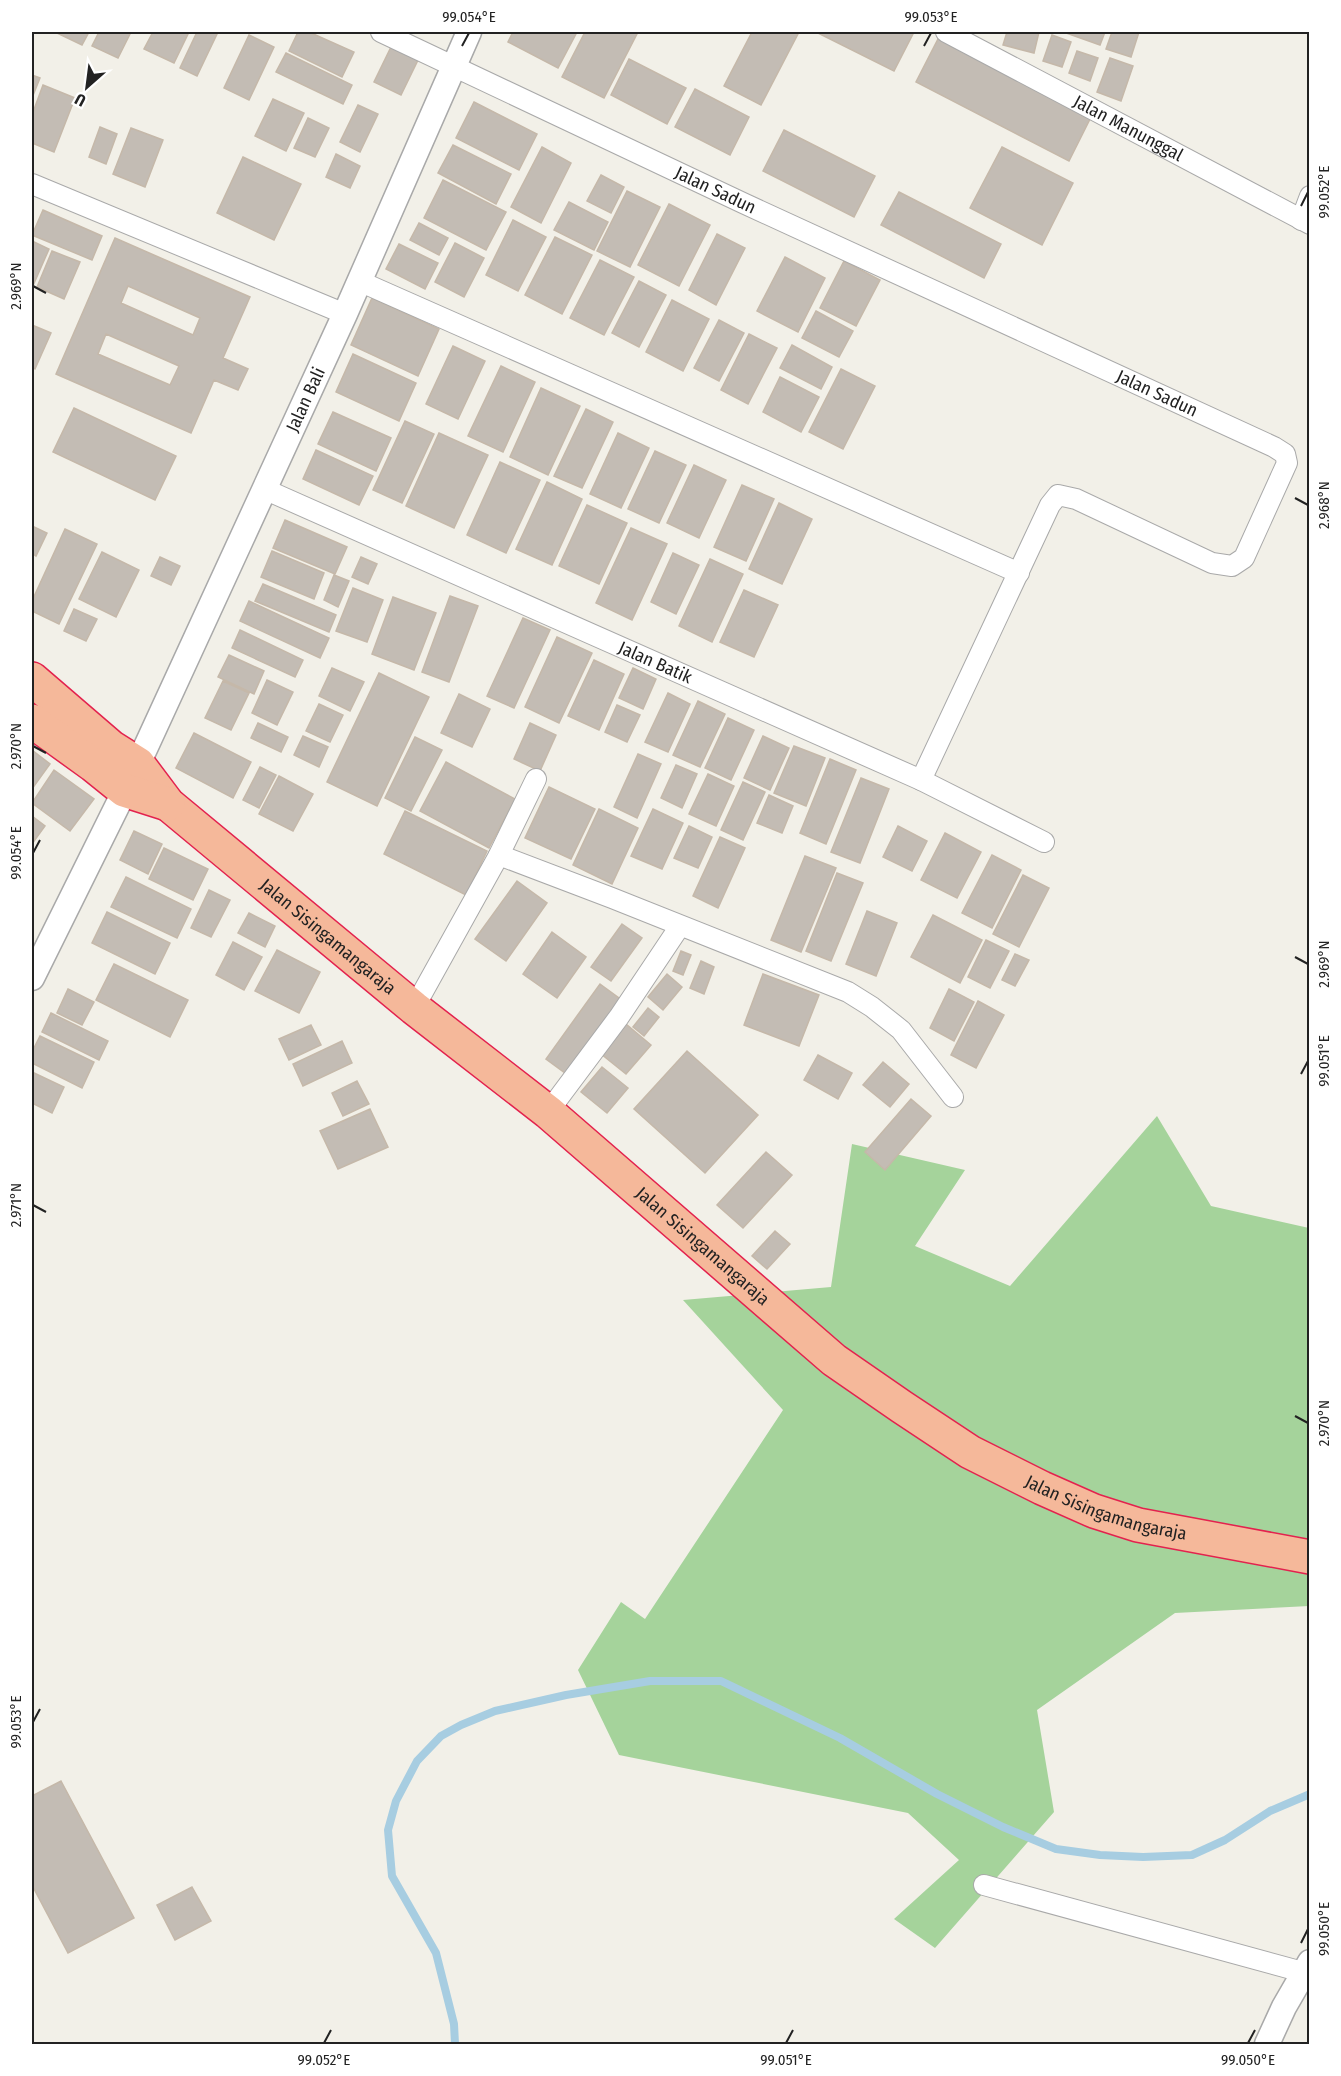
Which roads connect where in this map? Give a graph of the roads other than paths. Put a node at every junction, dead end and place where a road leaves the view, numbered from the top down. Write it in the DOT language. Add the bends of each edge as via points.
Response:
graph roads {
  1 [pos="381,32"];
  2 [pos="469,32"];
  3 [pos="946,32"];
  4 [pos="454,67"];
  5 [pos="32,184"];
  6 [pos="1310,196"];
  7 [pos="1305,222"];
  8 [pos="359,281"];
  9 [pos="345,314"];
  10 [pos="264,489"];
  11 [pos="1019,573"];
  12 [pos="32,679"];
  13 [pos="32,721"];
  14 [pos="131,777"];
  15 [pos="536,779"];
  16 [pos="921,780"];
  17 [pos="1044,842"];
  18 [pos="499,855"];
  19 [pos="680,926"];
  20 [pos="32,978"];
  21 [pos="414,1008"];
  22 [pos="954,1097"];
  23 [pos="548,1112"];
  24 [pos="1310,1557"];
  25 [pos="984,1885"];
  26 [pos="1307,1969"];
  27 [pos="1267,2044"];
  1 -- 4 [label="street"];
  2 -- 4 [label="street, Jalan Bali"];
  3 -- 7 [label="street, Jalan Manunggal"];
  4 -- 8 [label="street, Jalan Bali"];
  4 -- 11 [label="street, Jalan Sadun" via="1285,454 1287,463 1244,558 1232,566 1212,563 1076,499 1058,495"];
  5 -- 9 [label="street"];
  6 -- 7 [label="street"];
  8 -- 9 [label="street, Jalan Bali"];
  8 -- 11 [label="street"];
  9 -- 10 [label="street, Jalan Bali"];
  10 -- 14 [label="street, Jalan Bali"];
  10 -- 16 [label="street, Jalan Batik"];
  11 -- 16 [label="street, Jalan Sadun"];
  12 -- 14 [label="highway" via="111,747"];
  13 -- 14 [label="highway" via="93,765"];
  14 -- 20 [label="street, Jalan Bali"];
  14 -- 21 [label="highway, Jalan Sisingamangaraja"];
  15 -- 18 [label="street"];
  16 -- 17 [label="street, Jalan Batik"];
  18 -- 19 [label="street"];
  18 -- 21 [label="street"];
  19 -- 22 [label="street" via="848,992 901,1030"];
  19 -- 23 [label="street"];
  21 -- 23 [label="highway, Jalan Sisingamangaraja"];
  23 -- 24 [label="highway, Jalan Sisingamangaraja" via="834,1360 970,1452 1084,1507 1138,1525"];
  25 -- 26 [label="street"];
  26 -- 27 [label="street"];
}
